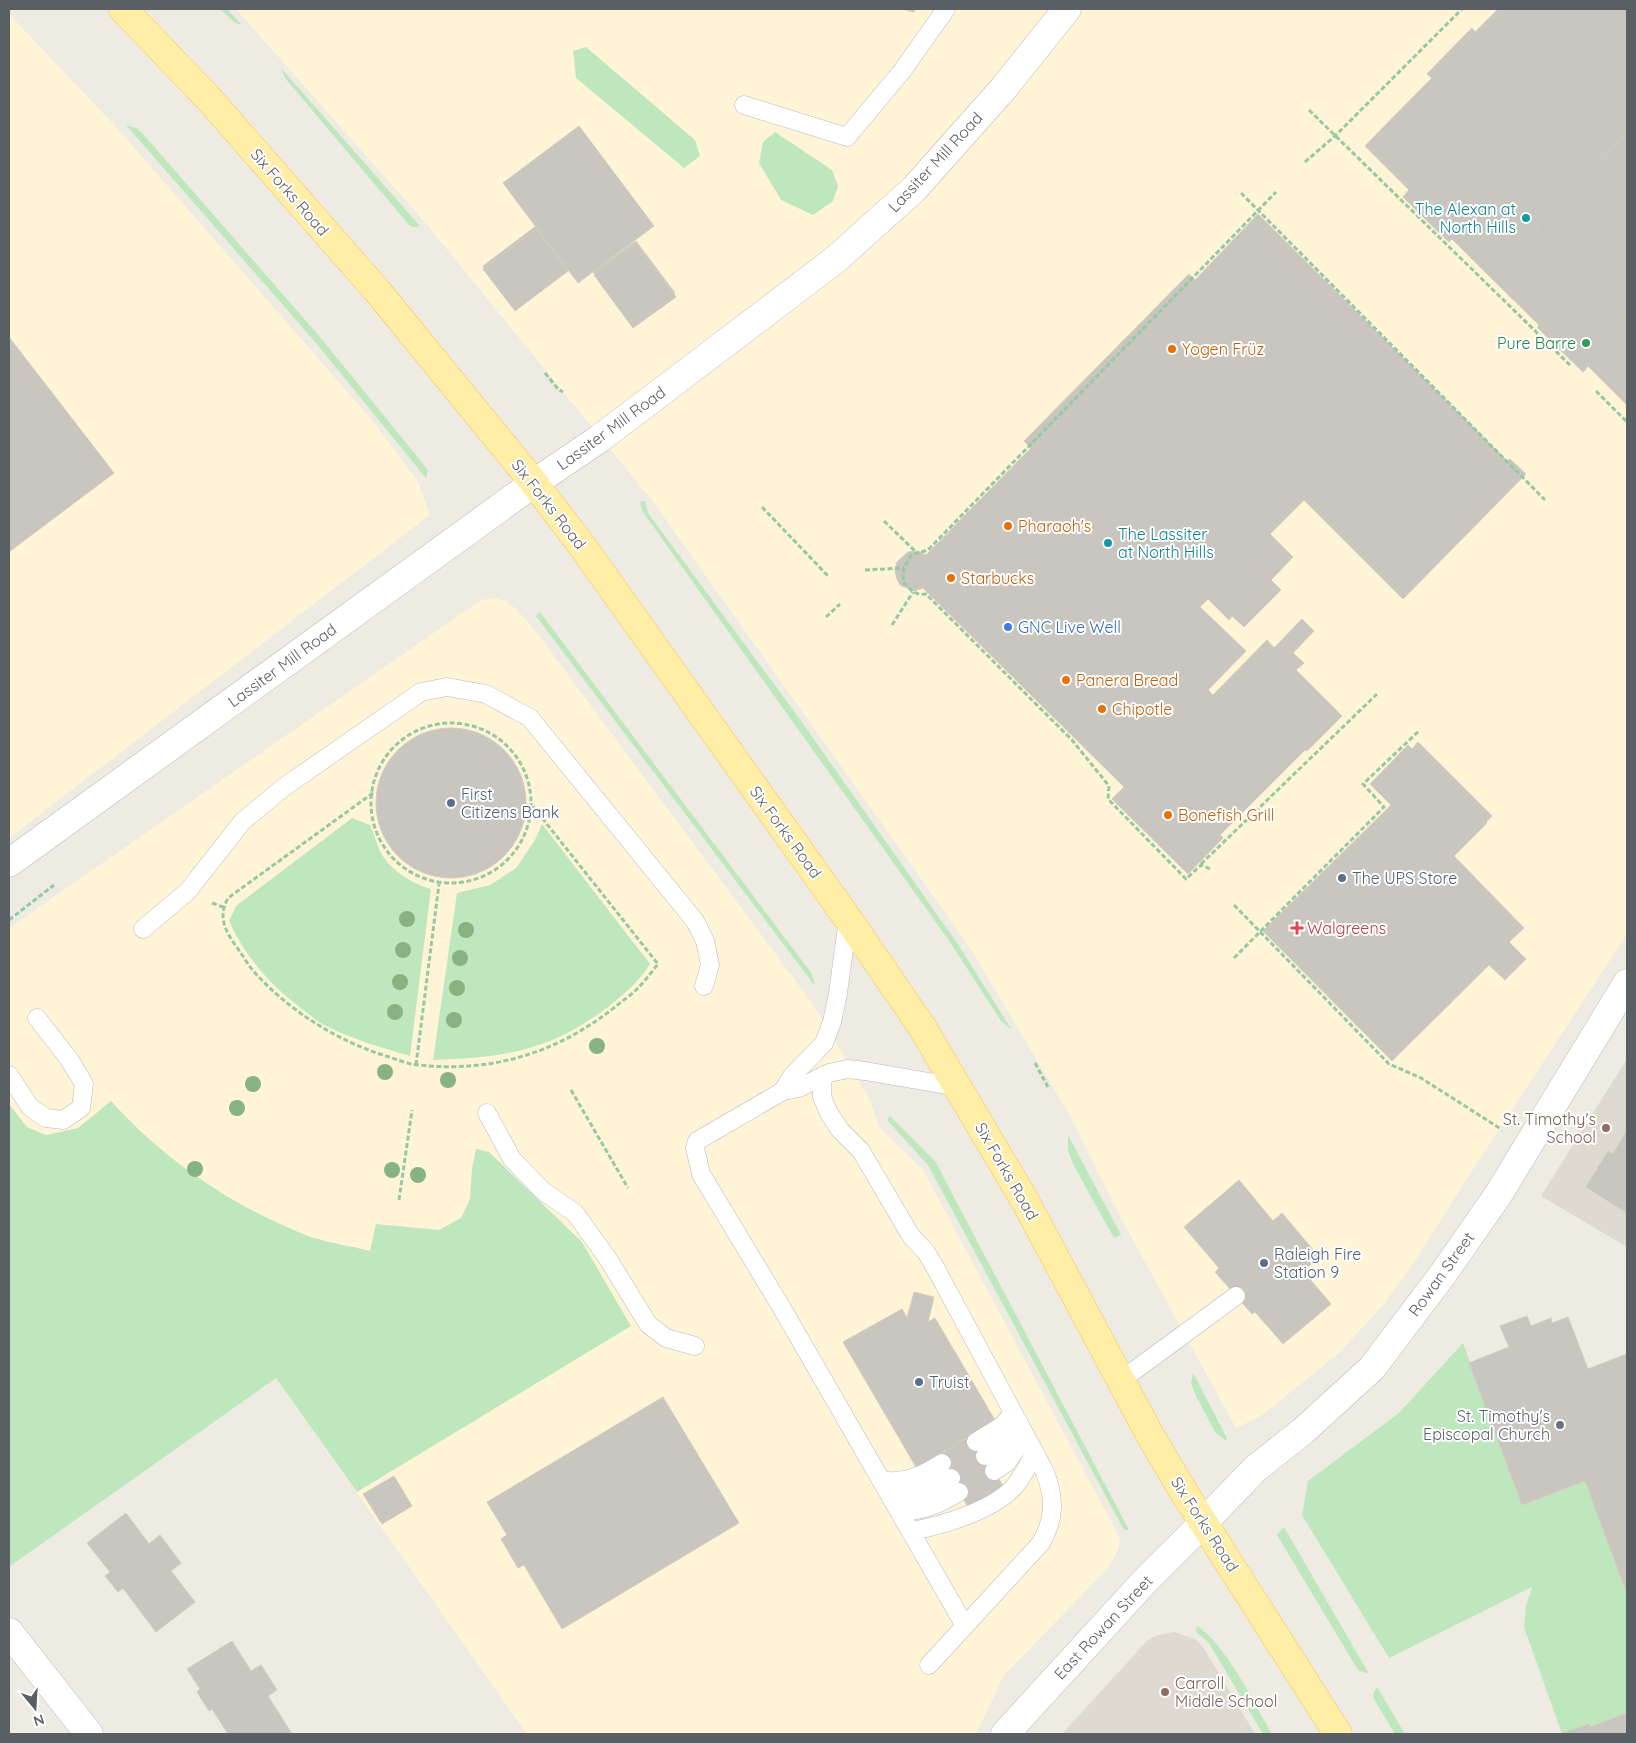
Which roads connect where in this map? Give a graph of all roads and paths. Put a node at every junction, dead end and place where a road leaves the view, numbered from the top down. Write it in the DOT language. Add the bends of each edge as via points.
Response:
graph roads {
  1 [pos="123,9"];
  2 [pos="946,9"];
  3 [pos="1067,9"];
  4 [pos="1462,9"];
  5 [pos="744,105"];
  6 [pos="1309,110"];
  7 [pos="1336,136"];
  8 [pos="1304,162"];
  9 [pos="1276,192"];
  10 [pos="1241,193"];
  11 [pos="1258,210"];
  12 [pos="1571,366"];
  13 [pos="545,373"];
  14 [pos="1596,391"];
  15 [pos="563,392"];
  16 [pos="1627,422"];
  17 [pos="534,483"];
  18 [pos="1545,500"];
  19 [pos="762,507"];
  20 [pos="884,521"];
  21 [pos="917,553"];
  22 [pos="904,568"];
  23 [pos="865,570"];
  24 [pos="829,577"];
  25 [pos="912,592"];
  26 [pos="840,604"];
  27 [pos="826,617"];
  28 [pos="892,625"];
  29 [pos="1377,694"];
  30 [pos="1420,730"];
  31 [pos="373,794"];
  32 [pos="531,804"];
  33 [pos="9,864"];
  34 [pos="1201,865"];
  35 [pos="1210,869"];
  36 [pos="439,884"];
  37 [pos="54,886"];
  38 [pos="1234,905"];
  39 [pos="848,919"];
  40 [pos="9,920"];
  41 [pos="143,929"];
  42 [pos="1258,932"];
  43 [pos="1234,958"];
  44 [pos="1627,983"];
  45 [pos="704,986"];
  46 [pos="36,1018"];
  47 [pos="1035,1063"];
  48 [pos="416,1065"];
  49 [pos="9,1075"];
  50 [pos="824,1075"];
  51 [pos="958,1087"];
  52 [pos="1048,1087"];
  53 [pos="571,1090"];
  54 [pos="783,1091"];
  55 [pos="412,1110"];
  56 [pos="487,1113"];
  57 [pos="1502,1129"];
  58 [pos="628,1188"];
  59 [pos="399,1200"];
  60 [pos="1236,1296"];
  61 [pos="695,1346"];
  62 [pos="1120,1381"];
  63 [pos="1019,1424"];
  64 [pos="1035,1453"];
  65 [pos="880,1480"];
  66 [pos="895,1505"];
  67 [pos="1203,1523"];
  68 [pos="911,1531"];
  69 [pos="965,1626"];
  70 [pos="9,1632"];
  71 [pos="929,1665"];
  72 [pos="89,1734"];
  73 [pos="1005,1734"];
  74 [pos="1338,1734"];
  1 -- 17 [label="main road, Six Forks Road" via="209,99 378,293"];
  2 -- 5 [label="lane" via="902,71 848,137"];
  3 -- 17 [label="street, Lassiter Mill Road" via="1003,89 914,189 835,260 599,439"];
  4 -- 7 [label="path"];
  6 -- 7 [label="path"];
  7 -- 8 [label="path"];
  7 -- 12 [label="path"];
  9 -- 11 [label="path"];
  10 -- 11 [label="path"];
  11 -- 18 [label="path"];
  11 -- 21 [label="path" via="928,550"];
  13 -- 15 [label="path"];
  14 -- 16 [label="path"];
  17 -- 33 [label="street, Lassiter Mill Road"];
  17 -- 39 [label="main road, Six Forks Road"];
  19 -- 24 [label="path"];
  20 -- 21 [label="path"];
  21 -- 22 [label="path" via="911,556"];
  22 -- 23 [label="path"];
  22 -- 25 [label="path" via="903,582"];
  25 -- 28 [label="path"];
  25 -- 34 [label="path" via="926,594 1072,740 1110,786 1108,799 1186,879"];
  26 -- 27 [label="path"];
  29 -- 34 [label="path"];
  30 -- 42 [label="path" via="1363,784 1384,807"];
  31 -- 32 [label="path" via="378,775 399,743 415,731 459,723 486,730 506,743 520,764 529,786"];
  31 -- 36 [label="path" via="372,814 392,859 413,874"];
  31 -- 48 [label="path" via="228,898 223,906 222,920 255,973 318,1026 368,1050"];
  32 -- 36 [label="path" via="522,840 507,861 484,876 461,883"];
  32 -- 48 [label="path" via="658,964 635,990 595,1023 551,1047 512,1060 483,1064"];
  34 -- 35 [label="path"];
  36 -- 48 [label="path"];
  37 -- 40 [label="path"];
  38 -- 42 [label="path"];
  39 -- 51 [label="main road, Six Forks Road" via="922,1027"];
  39 -- 54 [label="lane" via="838,993 824,1044 792,1076"];
  41 -- 45 [label="lane" via="188,891 242,822 284,787 420,692 447,687 486,694 530,718 694,921 705,941 710,965"];
  42 -- 43 [label="path"];
  42 -- 57 [label="path" via="1389,1064 1421,1078"];
  44 -- 67 [label="street, Rowan Street" via="1498,1195 1372,1368 1303,1431 1255,1469"];
  46 -- 49 [label="lane" via="69,1058 84,1084 81,1108 64,1120 46,1118 30,1107"];
  47 -- 52 [label="path"];
  50 -- 51 [label="lane" via="848,1069 865,1070"];
  50 -- 54 [label="lane" via="799,1088"];
  50 -- 63 [label="lane" via="822,1097 829,1113 840,1130 861,1151 911,1236 926,1252"];
  51 -- 62 [label="main road, Six Forks Road" via="1030,1209"];
  53 -- 58 [label="path"];
  54 -- 65 [label="lane" via="697,1141 695,1148 701,1174"];
  55 -- 59 [label="path"];
  56 -- 61 [label="lane" via="512,1159 543,1191 574,1213 608,1259 648,1324 666,1338"];
  60 -- 62 [label="lane"];
  62 -- 67 [label="main road, Six Forks Road"];
  63 -- 63 [label="lane" via="1006,1463 985,1456 1002,1426"];
  63 -- 64 [label="lane"];
  64 -- 68 [label="lane" via="1019,1481 1003,1496 941,1525"];
  64 -- 69 [label="lane" via="1051,1488 1053,1510 1049,1529 1041,1543"];
  65 -- 66 [label="lane"];
  65 -- 66 [label="lane" via="951,1478"];
  66 -- 68 [label="lane"];
  67 -- 73 [label="street, East Rowan Street" via="1144,1582"];
  67 -- 74 [label="main road, Six Forks Road"];
  68 -- 69 [label="lane"];
  69 -- 71 [label="lane"];
  70 -- 72 [label="street"];
}
